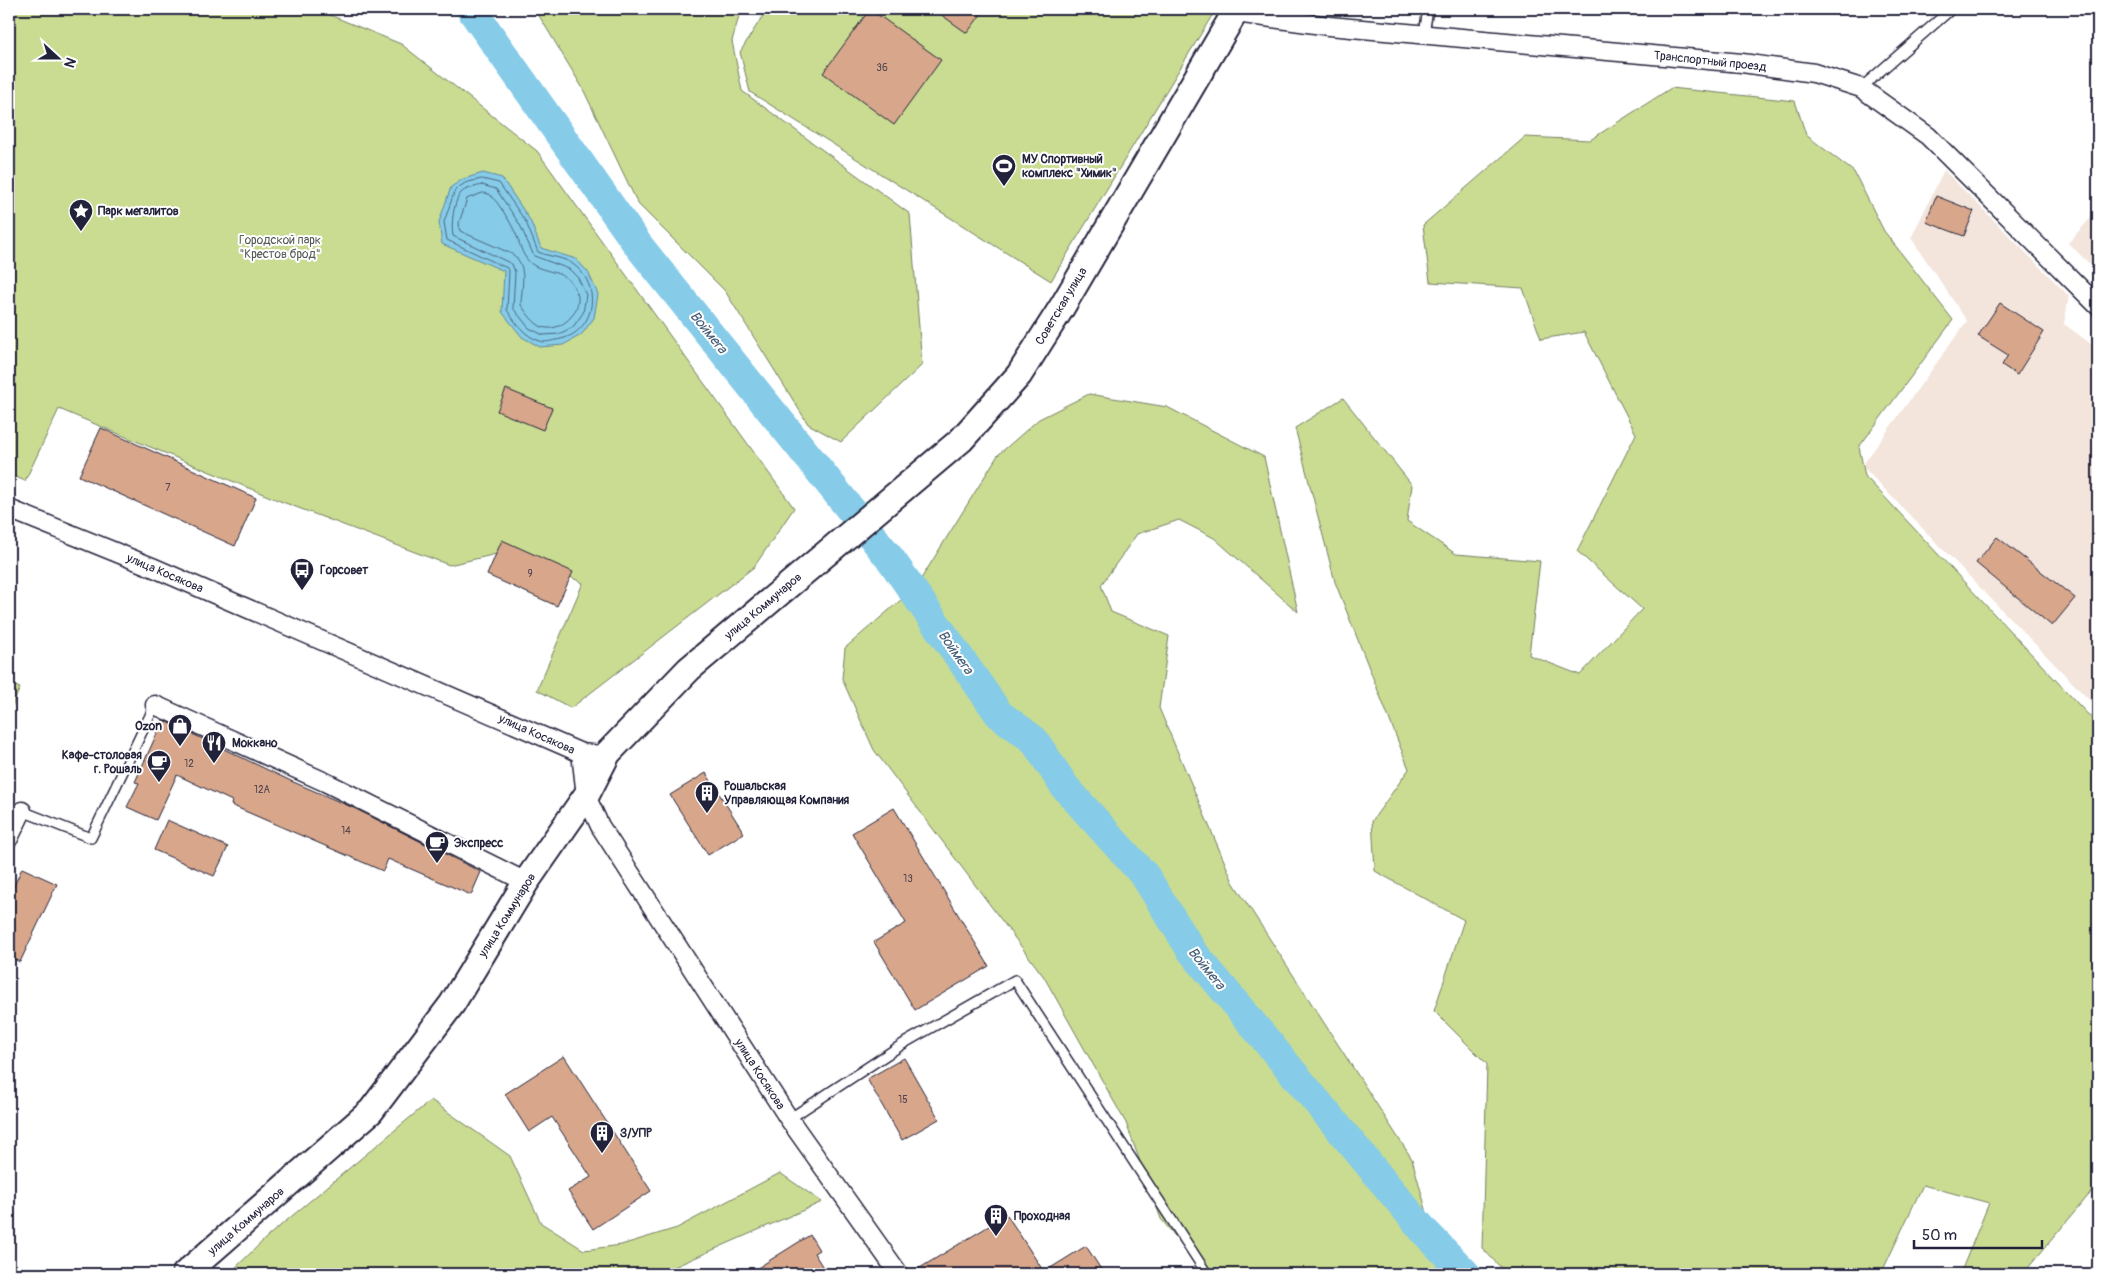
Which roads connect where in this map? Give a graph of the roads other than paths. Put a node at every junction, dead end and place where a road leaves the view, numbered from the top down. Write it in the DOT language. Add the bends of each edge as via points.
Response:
graph roads {
  1 [pos="1428,9"];
  2 [pos="1949,9"];
  3 [pos="1237,11"];
  4 [pos="1424,34"];
  5 [pos="1861,88"];
  6 [pos="2098,306"];
  7 [pos="9,509"];
  8 [pos="825,554"];
  9 [pos="155,705"];
  10 [pos="581,753"];
  11 [pos="608,753"];
  12 [pos="586,796"];
  13 [pos="22,811"];
  14 [pos="9,838"];
  15 [pos="526,882"];
  16 [pos="790,1119"];
  17 [pos="185,1274"];
  18 [pos="899,1274"];
  19 [pos="1207,1274"];
  1 -- 4 [label="lane"];
  2 -- 5 [label="lane"];
  3 -- 4 [label="street, Транспортный проезд" via="1328,26"];
  3 -- 8 [label="street, Советская улица" via="1019,375 961,440"];
  4 -- 5 [label="street, Транспортный проезд" via="1742,63 1814,73"];
  5 -- 6 [label="street, Транспортный проезд" via="1928,136"];
  7 -- 10 [label="street, улица Косякова" via="152,567"];
  8 -- 11 [label="street, улица Коммунаров" via="689,669"];
  9 -- 13 [label="lane" via="91,838"];
  9 -- 15 [label="street" via="325,782"];
  10 -- 11 [label="street"];
  10 -- 12 [label="street, улица Косякова"];
  11 -- 12 [label="street, улица Коммунаров"];
  12 -- 15 [label="street, улица Коммунаров"];
  12 -- 16 [label="street, улица Косякова" via="600,826"];
  13 -- 14 [label="street"];
  15 -- 17 [label="street, улица Коммунаров" via="452,1004 371,1111"];
  16 -- 18 [label="street, улица Косякова"];
  16 -- 19 [label="lane" via="906,1042 1015,980"];
}
